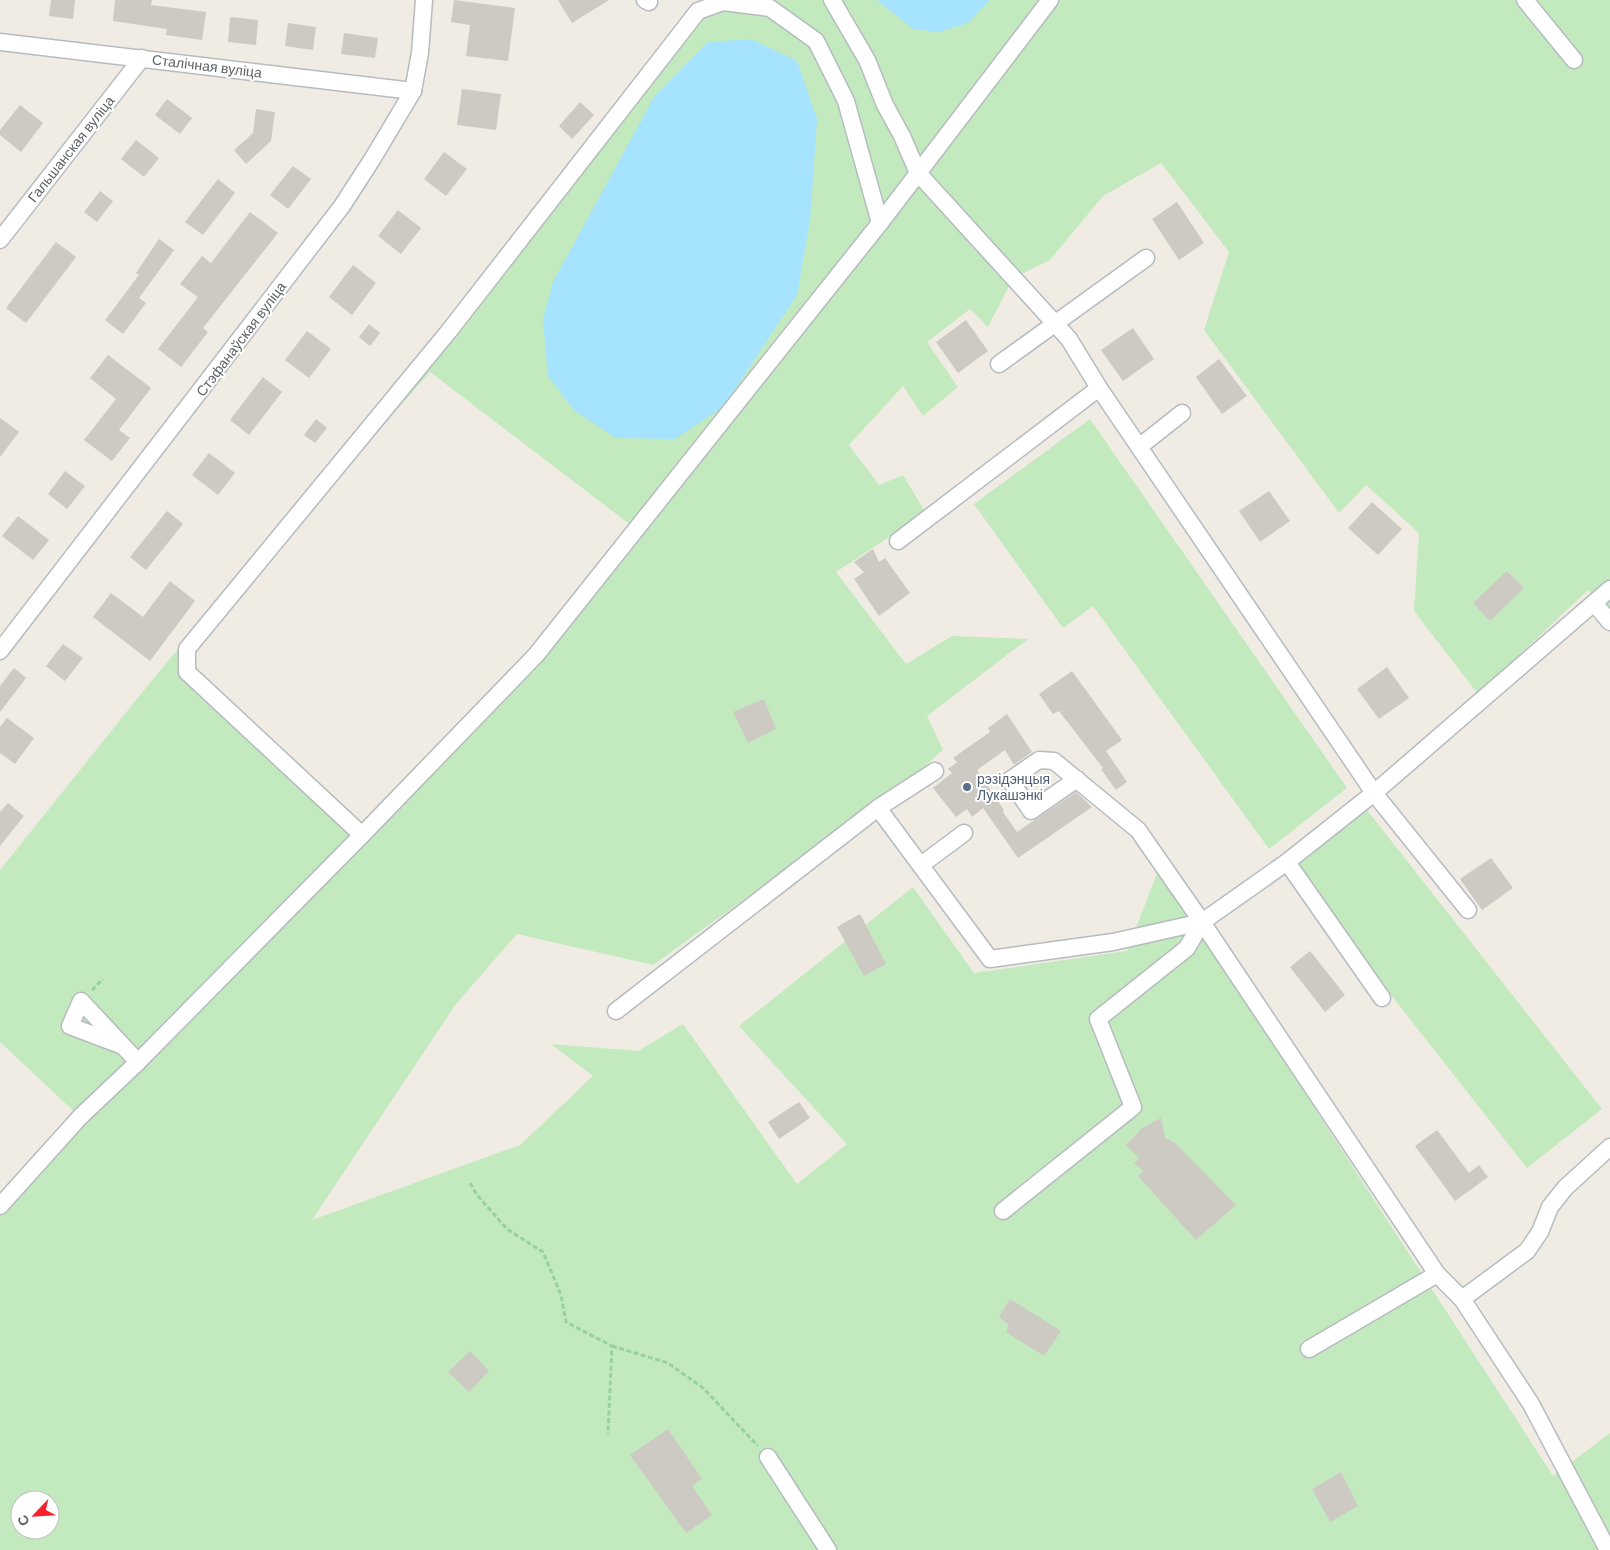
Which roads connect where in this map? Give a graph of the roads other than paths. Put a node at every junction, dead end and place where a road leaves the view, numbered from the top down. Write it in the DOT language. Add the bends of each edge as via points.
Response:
graph roads {
  1 [pos="424,0"];
  2 [pos="832,0"];
  3 [pos="1050,0"];
  4 [pos="1526,0"];
  5 [pos="702,5"];
  6 [pos="0,42"];
  7 [pos="142,58"];
  8 [pos="1574,60"];
  9 [pos="413,90"];
  10 [pos="918,173"];
  11 [pos="880,223"];
  12 [pos="0,240"];
  13 [pos="1146,258"];
  14 [pos="1054,324"];
  15 [pos="999,364"];
  16 [pos="1099,388"];
  17 [pos="1182,413"];
  18 [pos="1139,447"];
  19 [pos="898,541"];
  20 [pos="1610,589"];
  21 [pos="1594,603"];
  22 [pos="1610,622"];
  23 [pos="0,651"];
  24 [pos="935,771"];
  25 [pos="1077,780"];
  26 [pos="1374,793"];
  27 [pos="878,808"];
  28 [pos="964,833"];
  29 [pos="362,835"];
  30 [pos="1287,862"];
  31 [pos="921,865"];
  32 [pos="1468,910"];
  33 [pos="1202,922"];
  34 [pos="1382,998"];
  35 [pos="616,1011"];
  36 [pos="123,1046"];
  37 [pos="138,1062"];
  38 [pos="1610,1147"];
  39 [pos="0,1206"];
  40 [pos="1003,1211"];
  41 [pos="1437,1274"];
  42 [pos="1462,1299"];
  43 [pos="1309,1349"];
  44 [pos="768,1457"];
  45 [pos="828,1550"];
  46 [pos="1608,1550"];
  1 -- 9 [label="street, Стэфанаўская вуліца" via="420,54"];
  2 -- 10 [label="street" via="867,60"];
  3 -- 10 [label="street"];
  4 -- 8 [label="street"];
  5 -- 11 [label="street" via="723,2 770,8 816,41 846,101"];
  5 -- 29 [label="street" via="449,331 187,649 187,672"];
  6 -- 7 [label="street, Сталічная вуліца"];
  7 -- 9 [label="street, Сталічная вуліца"];
  7 -- 12 [label="street, Гальшанская вуліца"];
  9 -- 23 [label="street, Стэфанаўская вуліца" via="342,206"];
  10 -- 11 [label="street"];
  10 -- 14 [label="street"];
  11 -- 29 [label="street" via="536,655"];
  13 -- 14 [label="street"];
  14 -- 15 [label="street"];
  14 -- 16 [label="street"];
  16 -- 18 [label="street"];
  16 -- 19 [label="street"];
  17 -- 18 [label="street"];
  18 -- 26 [label="street"];
  20 -- 21 [label="street"];
  21 -- 22 [label="street"];
  21 -- 26 [label="street"];
  24 -- 27 [label="street"];
  25 -- 33 [label="street" via="1138,830"];
  26 -- 30 [label="street"];
  26 -- 32 [label="street"];
  27 -- 31 [label="street"];
  27 -- 35 [label="street"];
  28 -- 31 [label="street"];
  29 -- 37 [label="street"];
  30 -- 33 [label="street"];
  30 -- 34 [label="street"];
  31 -- 33 [label="street" via="990,959 1113,942"];
  33 -- 40 [label="street" via="1187,948 1098,1019 1133,1107"];
  33 -- 41 [label="street"];
  36 -- 37 [label="street"];
  37 -- 39 [label="street" via="80,1117"];
  38 -- 42 [label="street" via="1565,1188 1550,1207 1527,1252"];
  41 -- 42 [label="street"];
  41 -- 43 [label="street"];
  42 -- 46 [label="street" via="1531,1404"];
  44 -- 45 [label="street"];
}
